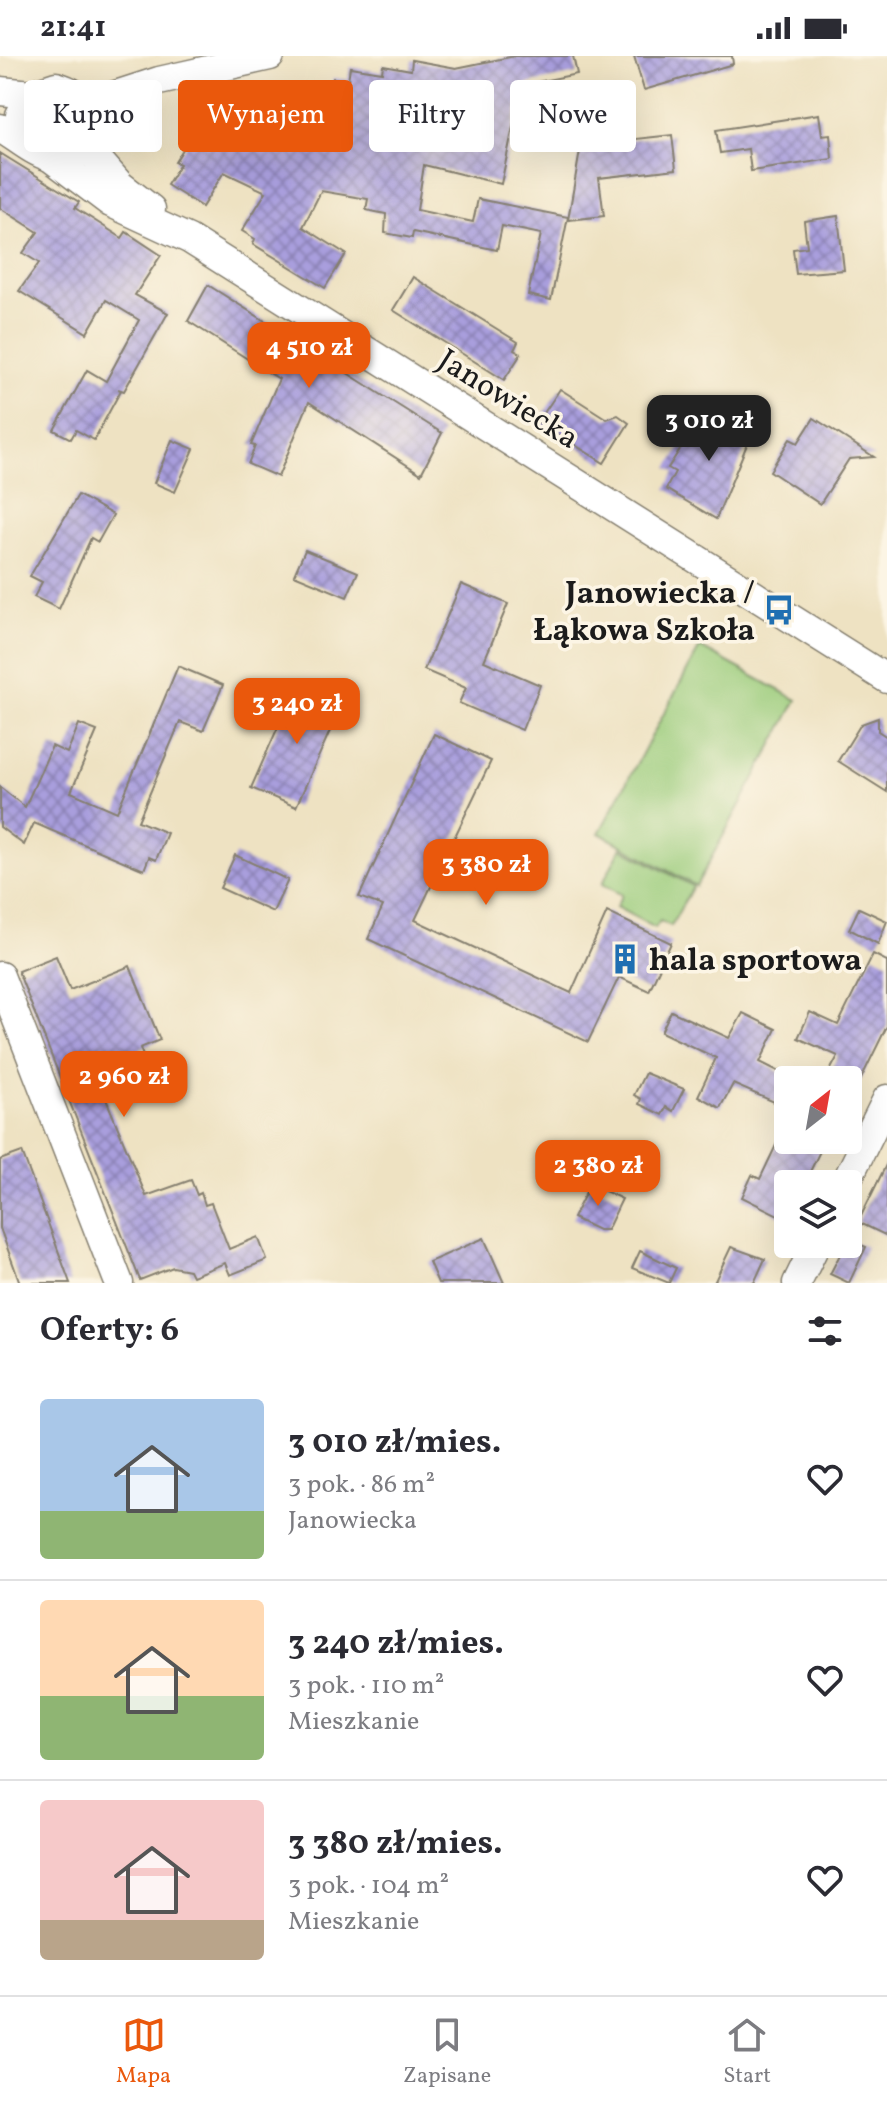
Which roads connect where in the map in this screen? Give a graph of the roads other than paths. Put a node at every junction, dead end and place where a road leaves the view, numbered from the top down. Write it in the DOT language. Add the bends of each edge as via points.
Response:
graph roads {
  1 [pos="270,56"];
  2 [pos="162,80"];
  3 [pos="0,91"];
  4 [pos="24,93"];
  5 [pos="24,108"];
  6 [pos="0,128"];
  7 [pos="24,134"];
  8 [pos="24,142"];
  9 [pos="41,152"];
  10 [pos="78,152"];
  11 [pos="91,152"];
  12 [pos="50,157"];
  13 [pos="189,239"];
  14 [pos="887,679"];
  15 [pos="0,976"];
  16 [pos="887,1099"];
  17 [pos="852,1170"];
  18 [pos="809,1258"];
  19 [pos="119,1283"];
  20 [pos="797,1283"];
  1 -- 2 [label="street"];
  3 -- 4 [label="street"];
  5 -- 7 [label="street"];
  6 -- 8 [label="street"];
  9 -- 12 [label="street"];
  10 -- 12 [label="street"];
  11 -- 13 [label="street" via="120,185"];
  12 -- 13 [label="street, Janowiecka" via="111,203"];
  13 -- 14 [label="street, Janowiecka"];
  15 -- 19 [label="street"];
  16 -- 17 [label="street"];
  18 -- 20 [label="street"];
}
